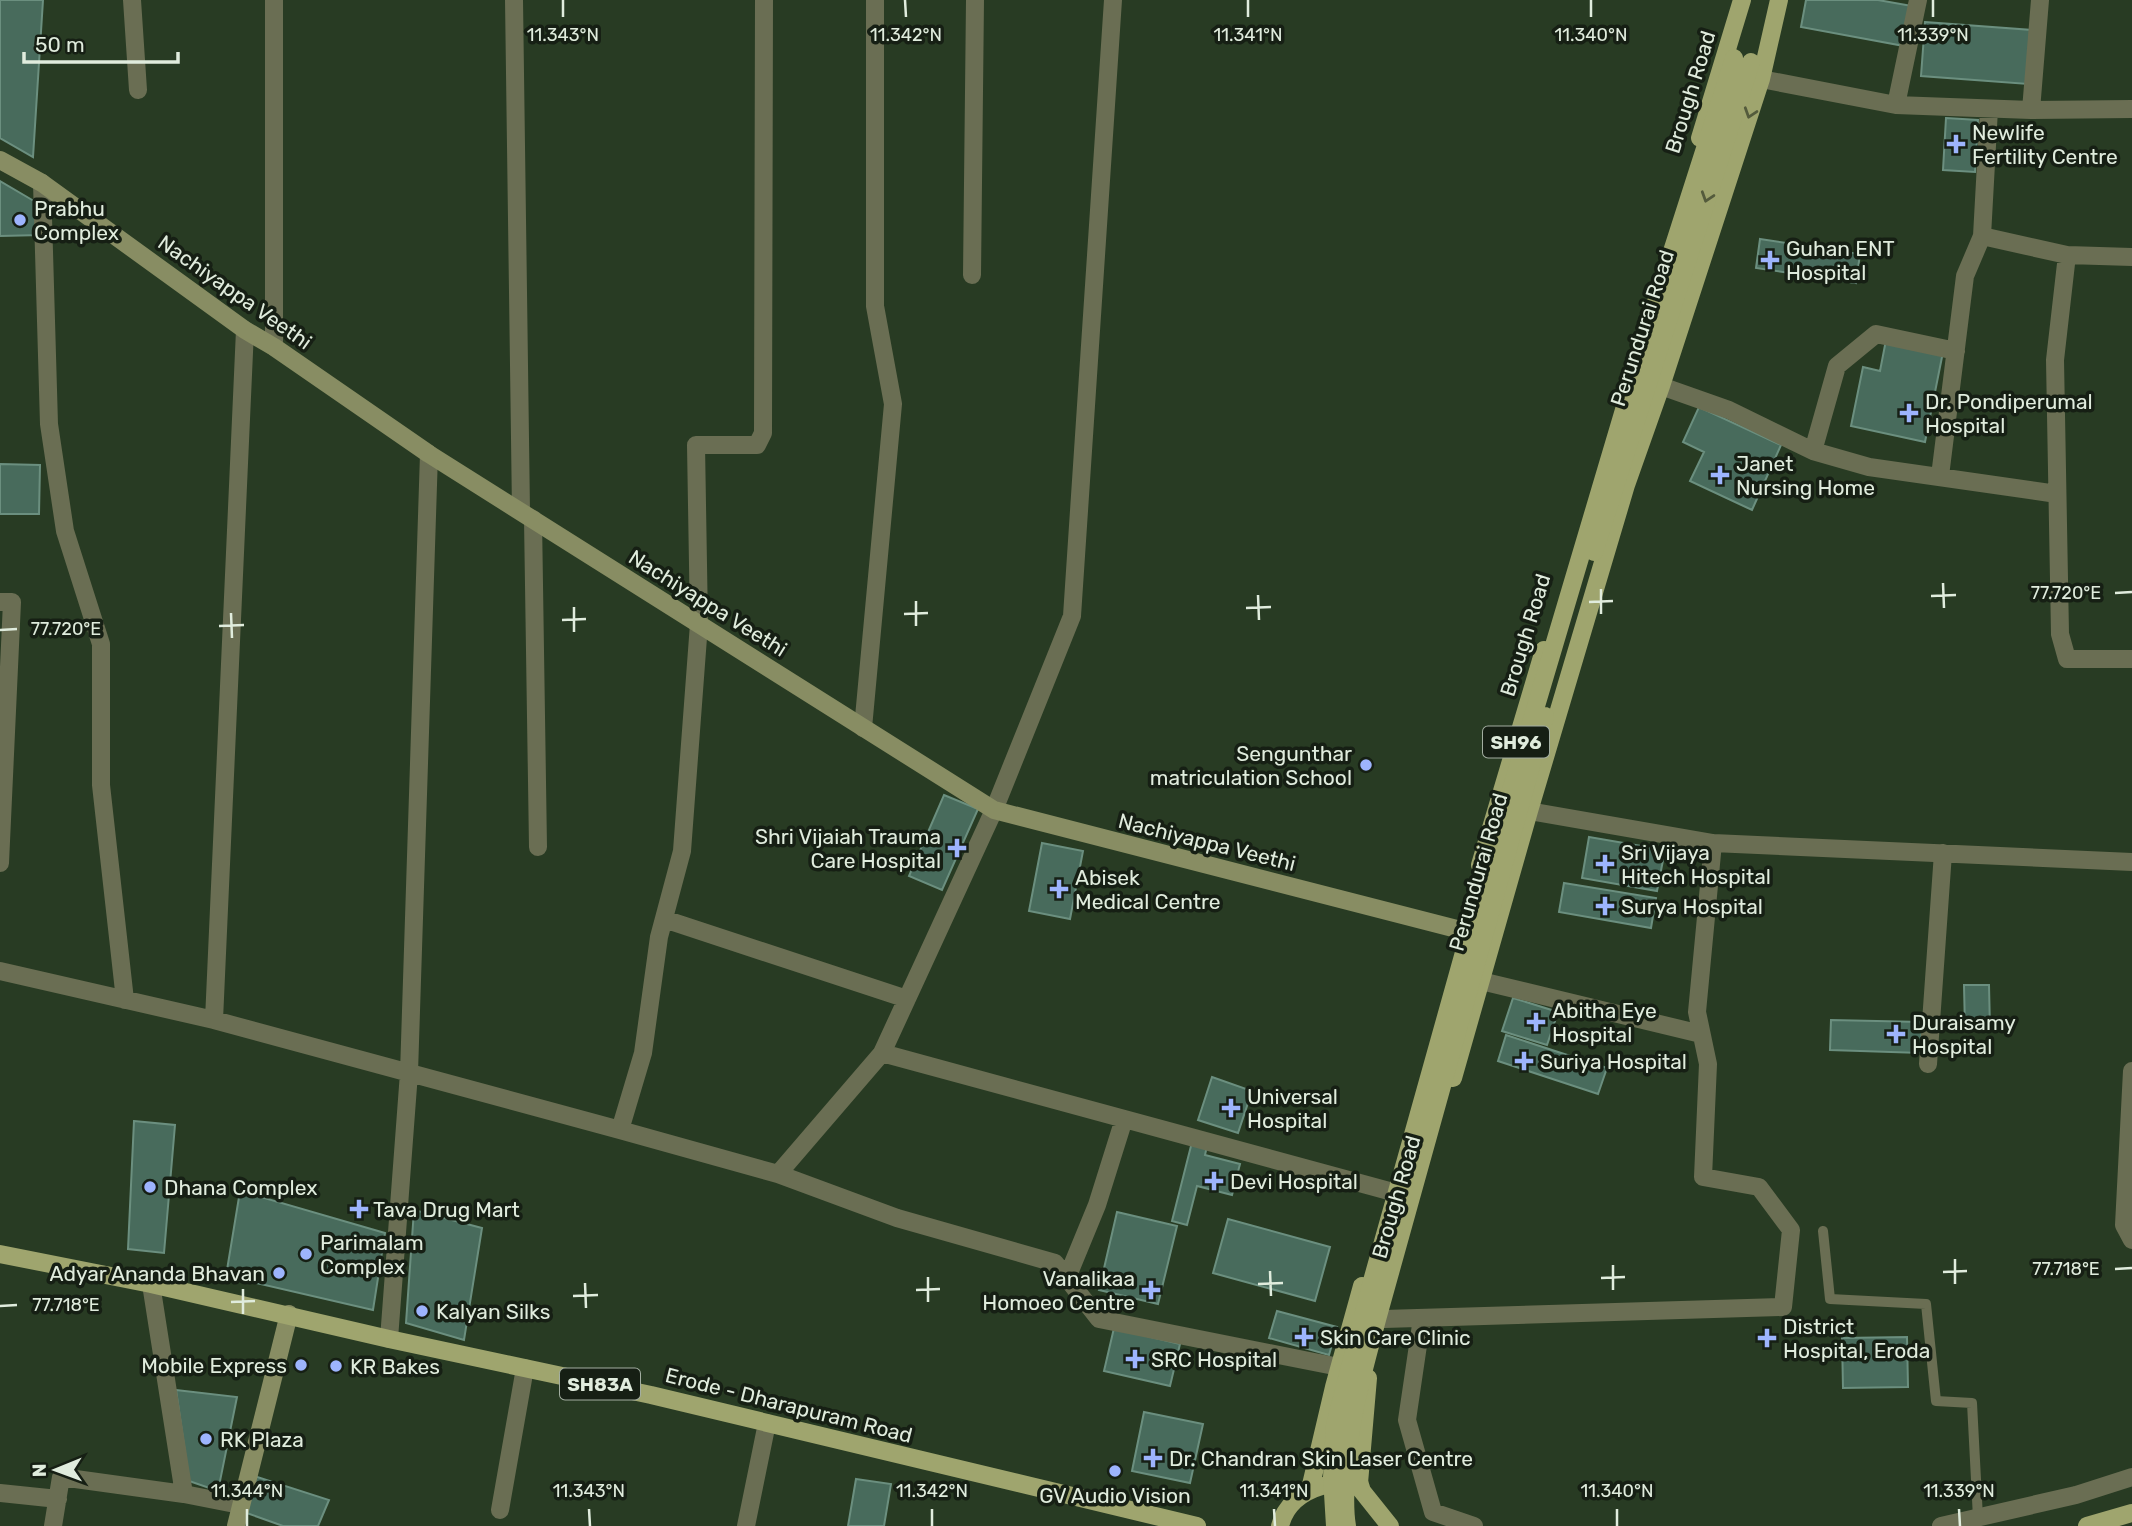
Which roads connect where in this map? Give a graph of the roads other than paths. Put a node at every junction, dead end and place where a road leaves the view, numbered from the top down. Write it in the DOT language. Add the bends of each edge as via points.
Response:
graph roads {
  1 [pos="132,0"];
  2 [pos="274,0"];
  3 [pos="514,0"];
  4 [pos="764,0"];
  5 [pos="875,0"];
  6 [pos="975,0"];
  7 [pos="1113,0"];
  8 [pos="1742,0"];
  9 [pos="1778,0"];
  10 [pos="1918,0"];
  11 [pos="2040,0"];
  12 [pos="1742,60"];
  13 [pos="1761,79"];
  14 [pos="138,90"];
  15 [pos="1896,105"];
  16 [pos="1989,109"];
  17 [pos="2132,109"];
  18 [pos="2031,110"];
  19 [pos="0,160"];
  20 [pos="43,183"];
  21 [pos="1982,236"];
  22 [pos="2067,254"];
  23 [pos="2132,257"];
  24 [pos="972,275"];
  25 [pos="245,330"];
  26 [pos="274,347"];
  27 [pos="1956,351"];
  28 [pos="1661,386"];
  29 [pos="1813,451"];
  30 [pos="429,454"];
  31 [pos="1940,476"];
  32 [pos="2057,494"];
  33 [pos="527,515"];
  34 [pos="0,602"];
  35 [pos="699,624"];
  36 [pos="2132,659"];
  37 [pos="863,728"];
  38 [pos="994,810"];
  39 [pos="1529,811"];
  40 [pos="1713,843"];
  41 [pos="538,847"];
  42 [pos="1943,853"];
  43 [pos="2132,862"];
  44 [pos="0,863"];
  45 [pos="664,919"];
  46 [pos="1462,930"];
  47 [pos="1493,938"];
  48 [pos="0,971"];
  49 [pos="1481,981"];
  50 [pos="907,999"];
  51 [pos="125,1000"];
  52 [pos="214,1020"];
  53 [pos="1701,1034"];
  54 [pos="882,1053"];
  55 [pos="1928,1064"];
  56 [pos="2132,1071"];
  57 [pos="409,1073"];
  58 [pos="1124,1119"];
  59 [pos="620,1130"];
  60 [pos="778,1174"];
  61 [pos="1389,1191"];
  62 [pos="1823,1231"];
  63 [pos="2132,1240"];
  64 [pos="0,1254"];
  65 [pos="1067,1278"];
  66 [pos="151,1284"];
  67 [pos="289,1314"];
  68 [pos="1422,1318"];
  69 [pos="1384,1319"];
  70 [pos="389,1339"];
  71 [pos="1339,1367"];
  72 [pos="525,1368"];
  73 [pos="767,1423"];
  74 [pos="1347,1447"];
  75 [pos="2132,1477"];
  76 [pos="1359,1487"];
  77 [pos="1310,1489"];
  78 [pos="0,1493"];
  79 [pos="184,1494"];
  80 [pos="58,1499"];
  81 [pos="240,1505"];
  82 [pos="500,1510"];
  83 [pos="2132,1513"];
  84 [pos="1978,1518"];
  85 [pos="54,1526"];
  86 [pos="236,1526"];
  87 [pos="746,1526"];
  88 [pos="1197,1526"];
  89 [pos="1280,1526"];
  90 [pos="1335,1526"];
  91 [pos="1347,1526"];
  92 [pos="1391,1526"];
  93 [pos="1474,1526"];
  94 [pos="1941,1526"];
  95 [pos="2087,1526"];
  1 -- 14 [label="street"];
  2 -- 26 [label="street"];
  3 -- 33 [label="street"];
  4 -- 35 [label="street" via="763,433 757,445 696,445"];
  5 -- 37 [label="street" via="874,306 893,404"];
  6 -- 24 [label="street"];
  7 -- 38 [label="street" via="1072,616"];
  8 -- 12 [label="main road, Perundurai Road / SH96"];
  8 -- 46 [label="main road, Brough Road / SH96"];
  9 -- 12 [label="main road, Perundurai Road / SH96"];
  9 -- 13 [label="main road, Brough Road / SH96"];
  10 -- 15 [label="street"];
  11 -- 18 [label="street"];
  12 -- 74 [label="main road, Perundurai Road / SH96, one-way, bridge" via="1567,638 1377,1316"];
  12 -- 90 [label="main road, Perundurai Road / SH96, bridge" via="1659,292 1484,881 1335,1425"];
  13 -- 15 [label="street"];
  13 -- 28 [label="main road, Brough Road / SH96, one-way"];
  15 -- 16 [label="street"];
  16 -- 18 [label="street"];
  16 -- 21 [label="street"];
  17 -- 18 [label="street"];
  19 -- 20 [label="street, Nachiyappa Veethi"];
  20 -- 25 [label="street, Nachiyappa Veethi"];
  20 -- 51 [label="street" via="49,424 65,531 101,644 101,785"];
  21 -- 22 [label="street"];
  21 -- 27 [label="street" via="1965,276"];
  22 -- 23 [label="street"];
  22 -- 32 [label="street" via="2055,360"];
  25 -- 26 [label="street, Nachiyappa Veethi"];
  25 -- 52 [label="street"];
  26 -- 30 [label="street, Nachiyappa Veethi"];
  27 -- 29 [label="street" via="1875,334 1837,366"];
  27 -- 31 [label="street"];
  28 -- 29 [label="street" via="1728,410"];
  28 -- 39 [label="main road, Brough Road / SH96" via="1626,485"];
  29 -- 31 [label="street" via="1869,467"];
  30 -- 33 [label="street, Nachiyappa Veethi"];
  30 -- 57 [label="street"];
  31 -- 32 [label="street"];
  32 -- 36 [label="street" via="2060,634 2067,659"];
  33 -- 35 [label="street, Nachiyappa Veethi"];
  33 -- 41 [label="street"];
  34 -- 44 [label="street" via="12,602"];
  35 -- 37 [label="street, Nachiyappa Veethi"];
  35 -- 45 [label="street" via="682,851"];
  37 -- 38 [label="street, Nachiyappa Veethi"];
  38 -- 46 [label="street, Nachiyappa Veethi"];
  38 -- 50 [label="street"];
  39 -- 40 [label="street"];
  39 -- 47 [label="main road, Brough Road / SH96"];
  40 -- 42 [label="street"];
  40 -- 53 [label="street" via="1697,1012"];
  42 -- 43 [label="street"];
  42 -- 55 [label="street"];
  45 -- 50 [label="street"];
  45 -- 59 [label="street" via="643,1054"];
  46 -- 47 [label="street, Nachiyappa Veethi"];
  46 -- 61 [label="main road, Brough Road / SH96"];
  47 -- 49 [label="main road, Brough Road / SH96"];
  48 -- 51 [label="street"];
  49 -- 53 [label="street"];
  49 -- 69 [label="main road, Brough Road / SH96"];
  50 -- 54 [label="street"];
  51 -- 52 [label="street"];
  52 -- 57 [label="street"];
  53 -- 68 [label="street" via="1709,1064 1703,1177 1759,1187 1791,1230 1783,1307"];
  54 -- 58 [label="street"];
  54 -- 60 [label="street"];
  56 -- 63 [label="street" via="2124,1225"];
  57 -- 59 [label="street"];
  57 -- 70 [label="street"];
  58 -- 61 [label="street"];
  58 -- 65 [label="street" via="1097,1205"];
  59 -- 60 [label="street"];
  60 -- 65 [label="street" via="897,1218 1055,1263"];
  61 -- 71 [label="main road, Brough Road / SH96"];
  62 -- 84 [label="lane" via="1830,1299 1926,1304 1936,1401 1972,1403"];
  64 -- 66 [label="main road, Erode - Dharapuram Road / SH83A"];
  65 -- 71 [label="street" via="1099,1319"];
  66 -- 67 [label="main road, Erode - Dharapuram Road / SH83A"];
  66 -- 79 [label="street"];
  67 -- 70 [label="main road, Erode - Dharapuram Road / SH83A"];
  67 -- 81 [label="street"];
  68 -- 69 [label="street"];
  68 -- 93 [label="street" via="1407,1420 1433,1512"];
  69 -- 76 [label="main road, Brough Road / SH96" via="1367,1381"];
  70 -- 72 [label="main road, Erode - Dharapuram Road / SH83A"];
  71 -- 77 [label="main road, Brough Road / SH96"];
  72 -- 73 [label="main road, Erode - Dharapuram Road / SH83A"];
  72 -- 82 [label="street"];
  73 -- 87 [label="street"];
  73 -- 88 [label="main road, Erode - Dharapuram Road / SH83A"];
  74 -- 91 [label="main road, Perundurai Road / SH96, bridge"];
  74 -- 92 [label="main road, bridge" via="1362,1491"];
  75 -- 84 [label="street"];
  76 -- 77 [label="main road" via="1330,1483"];
  76 -- 92 [label="main road" via="1384,1507"];
  77 -- 89 [label="main road" via="1294,1501"];
  78 -- 80 [label="street"];
  79 -- 80 [label="street" via="61,1477"];
  79 -- 81 [label="street"];
  80 -- 85 [label="street"];
  81 -- 86 [label="street"];
  83 -- 95 [label="main road"];
  84 -- 94 [label="street"];
}
